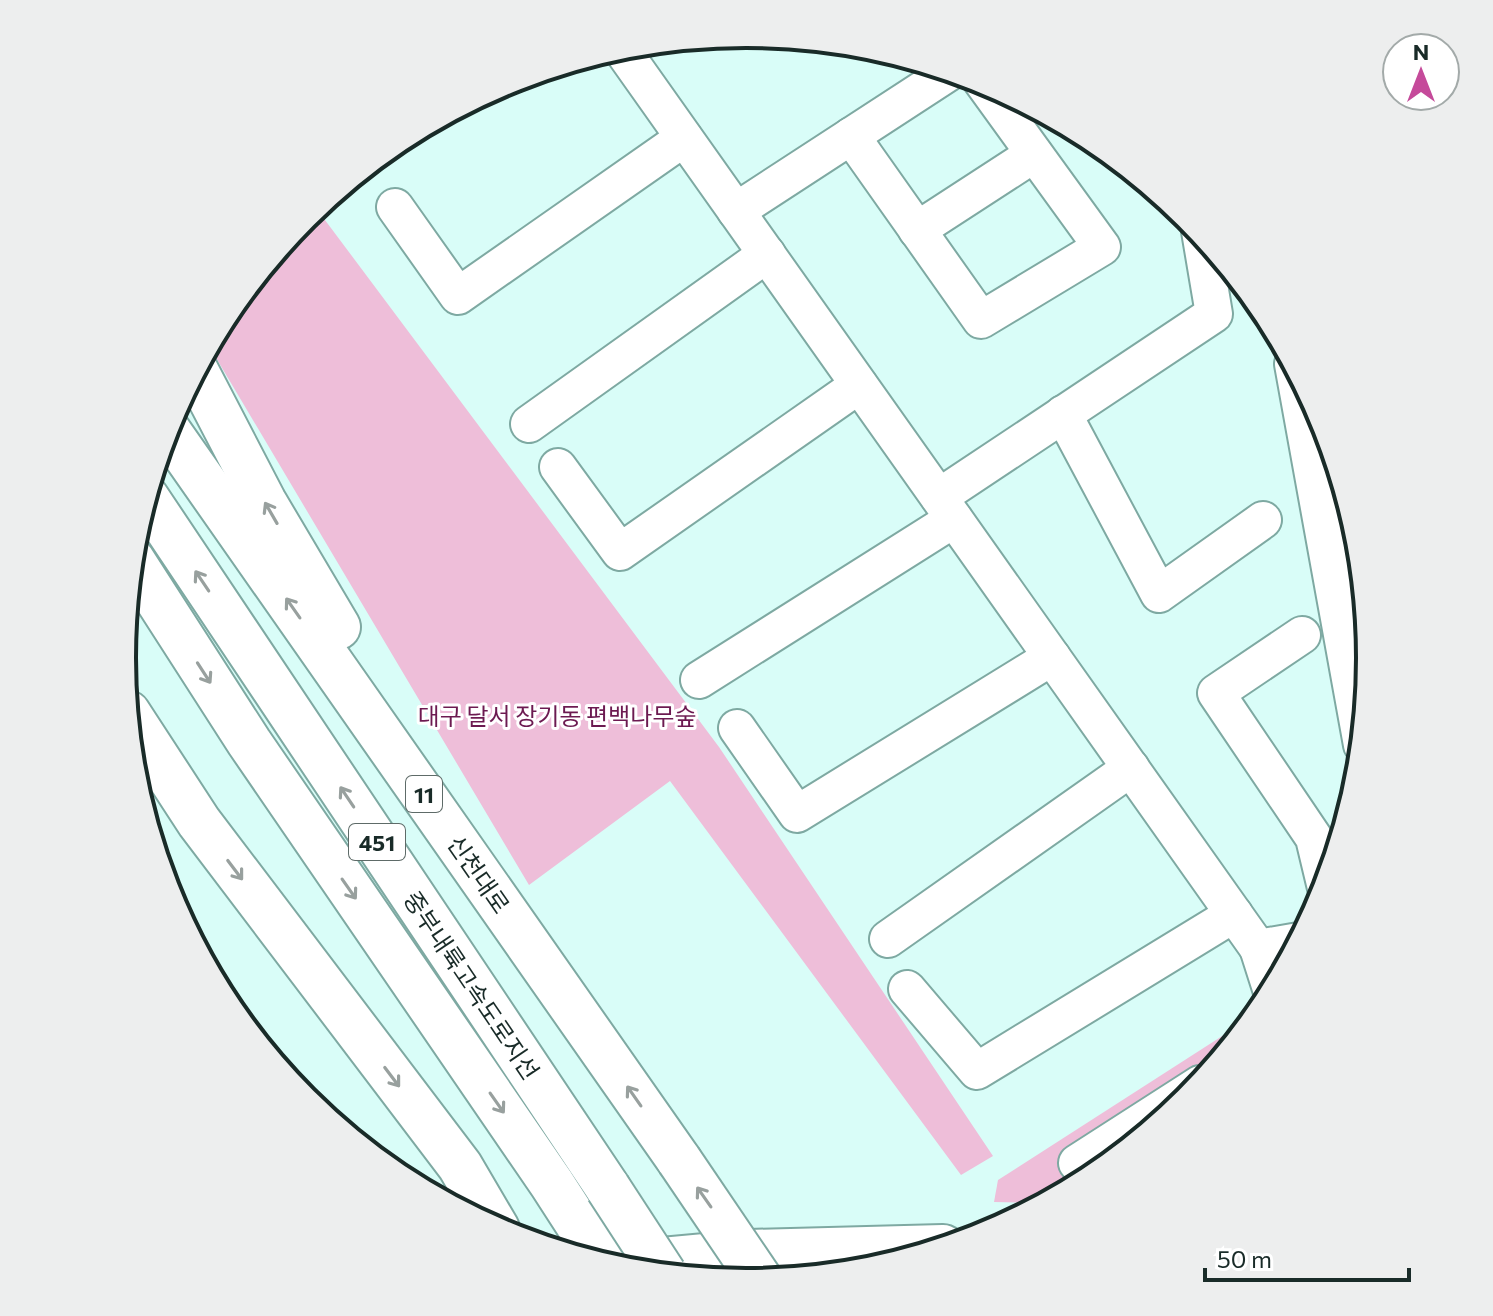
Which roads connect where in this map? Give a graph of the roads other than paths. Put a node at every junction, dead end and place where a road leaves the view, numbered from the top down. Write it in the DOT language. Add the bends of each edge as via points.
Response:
graph roads {
  1 [pos="629,60"];
  2 [pos="939,79"];
  3 [pos="997,102"];
  4 [pos="851,136"];
  5 [pos="684,138"];
  6 [pos="1034,154"];
  7 [pos="395,207"];
  8 [pos="736,211"];
  9 [pos="917,230"];
  10 [pos="767,254"];
  11 [pos="1204,255"];
  12 [pos="202,383"];
  13 [pos="859,385"];
  14 [pos="1300,401"];
  15 [pos="1063,414"];
  16 [pos="529,424"];
  17 [pos="176,442"];
  18 [pos="558,467"];
  19 [pos="947,508"];
  20 [pos="155,510"];
  21 [pos="1263,520"];
  22 [pos="142,576"];
  23 [pos="1302,635"];
  24 [pos="1052,657"];
  25 [pos="699,680"];
  26 [pos="1354,703"];
  27 [pos="737,728"];
  28 [pos="142,734"];
  29 [pos="146,763"];
  30 [pos="1131,768"];
  31 [pos="199,822"];
  32 [pos="1320,864"];
  33 [pos="494,895"];
  34 [pos="1234,914"];
  35 [pos="888,939"];
  36 [pos="1286,943"];
  37 [pos="1258,948"];
  38 [pos="1267,976"];
  39 [pos="907,989"];
  40 [pos="1150,1116"];
  41 [pos="1077,1163"];
  42 [pos="485,1209"];
  43 [pos="595,1248"];
  44 [pos="899,1248"];
  45 [pos="651,1260"];
  46 [pos="656,1261"];
  47 [pos="752,1268"];
  1 -- 5 [label="street"];
  2 -- 4 [label="street"];
  3 -- 6 [label="street"];
  4 -- 8 [label="street"];
  4 -- 9 [label="street"];
  5 -- 7 [label="street" via="458,296"];
  5 -- 8 [label="street"];
  6 -- 9 [label="street"];
  6 -- 9 [label="street" via="1102,247 981,320"];
  8 -- 10 [label="street"];
  10 -- 13 [label="street"];
  10 -- 16 [label="street"];
  11 -- 15 [label="street" via="1214,314"];
  33 -- 12 [label="main road, one-way" via="264,502"];
  13 -- 18 [label="street" via="620,552"];
  13 -- 19 [label="street"];
  14 -- 26 [label="street"];
  15 -- 19 [label="street"];
  15 -- 21 [label="street" via="1159,594"];
  33 -- 17 [label="main road, 신천대로 / 11, one-way"];
  19 -- 24 [label="street"];
  19 -- 25 [label="street"];
  46 -- 20 [label="main road, 중부내륙고속도로지선 / 451, one-way, bridge"];
  22 -- 43 [label="main road, 중부내륙고속도로지선 / 451, one-way" via="249,742"];
  23 -- 32 [label="street" via="1216,693 1314,838"];
  24 -- 27 [label="street" via="797,814"];
  24 -- 30 [label="street"];
  28 -- 31 [label="main road"];
  29 -- 31 [label="main road"];
  30 -- 34 [label="street"];
  30 -- 35 [label="street"];
  31 -- 42 [label="main road, one-way" via="460,1166"];
  47 -- 33 [label="main road, 신천대로 / 11, one-way, bridge"];
  34 -- 37 [label="street"];
  34 -- 39 [label="street" via="977,1071"];
  36 -- 37 [label="street"];
  37 -- 38 [label="street"];
  40 -- 41 [label="street"];
  44 -- 45 [label="main road"];
}
